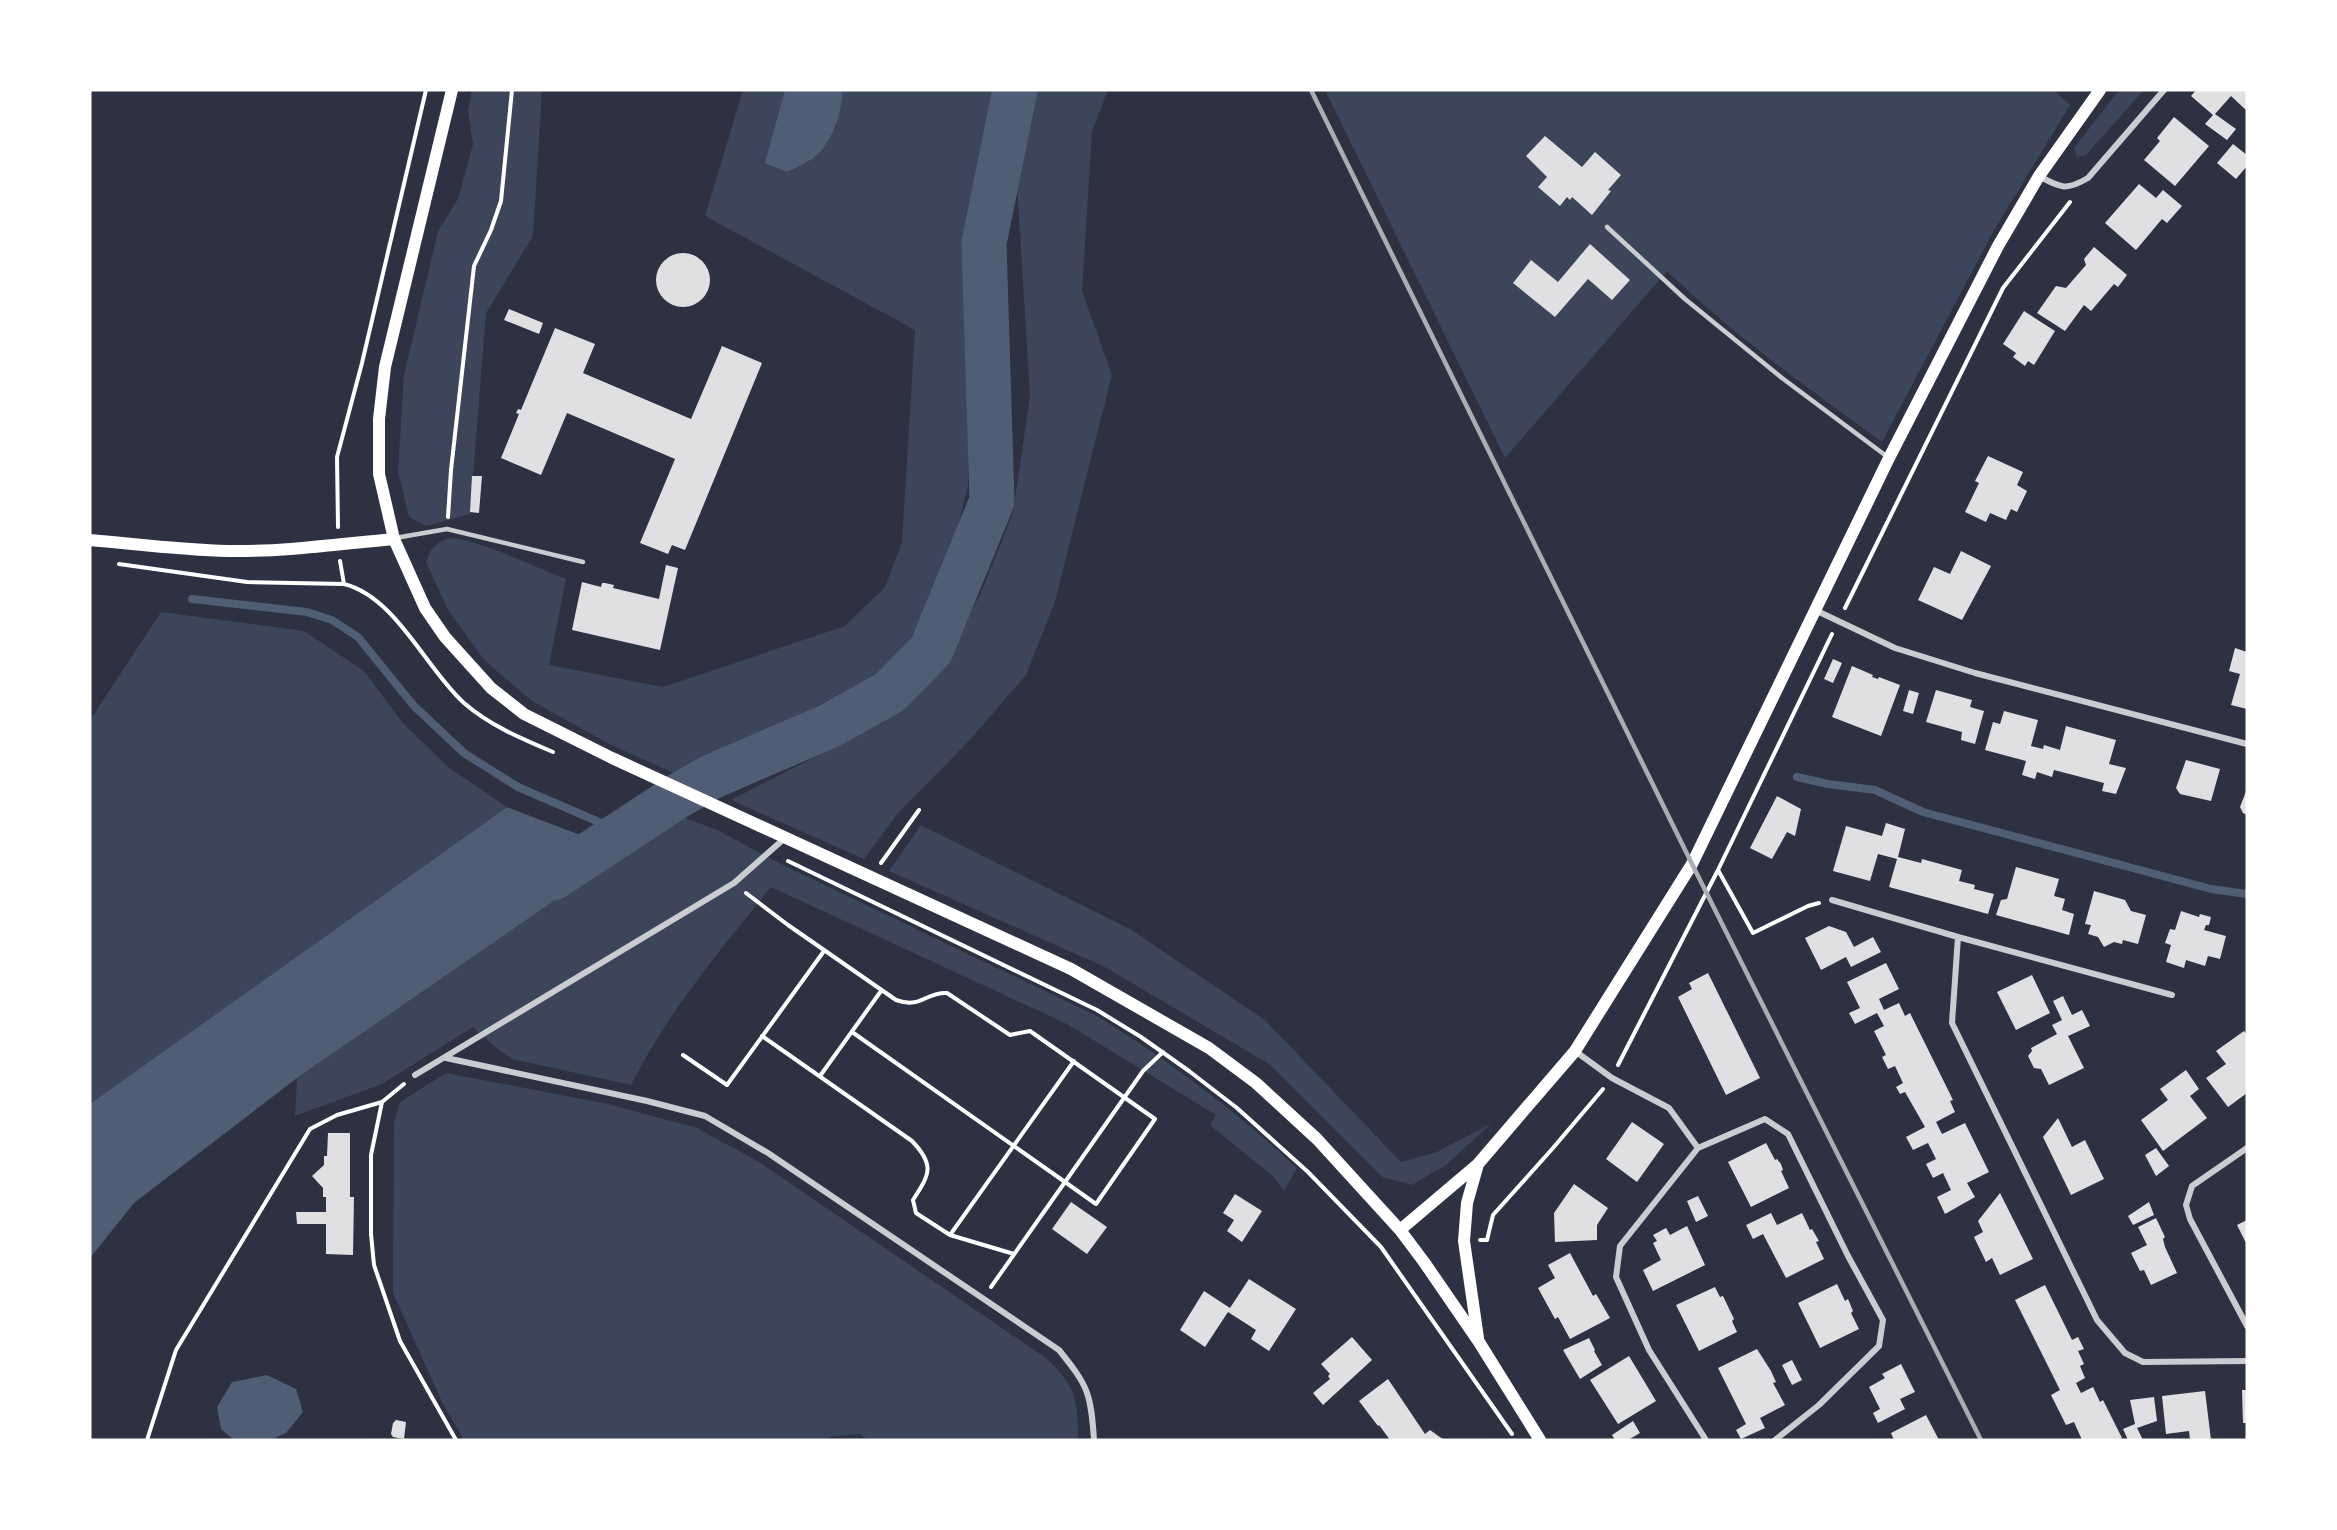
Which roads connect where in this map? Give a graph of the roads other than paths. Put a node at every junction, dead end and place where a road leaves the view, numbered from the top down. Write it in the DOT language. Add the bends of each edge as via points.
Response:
graph roads {
  1 [pos="452,90"];
  2 [pos="2100,90"];
  3 [pos="2164,90"];
  4 [pos="2039,176"];
  5 [pos="1607,227"];
  6 [pos="1889,458"];
  7 [pos="394,538"];
  8 [pos="90,540"];
  9 [pos="582,562"];
  10 [pos="1815,610"];
  11 [pos="2247,744"];
  12 [pos="784,837"];
  13 [pos="1832,900"];
  14 [pos="1958,937"];
  15 [pos="2172,995"];
  16 [pos="1575,1051"];
  17 [pos="446,1058"];
  18 [pos="415,1074"];
  19 [pos="1698,1148"];
  20 [pos="2247,1148"];
  21 [pos="1478,1164"];
  22 [pos="1400,1230"];
  23 [pos="2247,1326"];
  24 [pos="1479,1342"];
  25 [pos="2247,1361"];
  26 [pos="1094,1440"];
  27 [pos="1540,1440"];
  28 [pos="1706,1440"];
  29 [pos="1775,1440"];
  1 -- 7 [label="main road" via="384,377 379,474"];
  2 -- 4 [label="main road"];
  3 -- 4 [label="street" via="2088,178 2073,187 2059,187"];
  4 -- 6 [label="main road" via="1998,246"];
  5 -- 6 [label="lane" via="1685,299"];
  6 -- 10 [label="main road"];
  7 -- 8 [label="main road" via="229,551"];
  7 -- 9 [label="lane" via="447,529"];
  7 -- 12 [label="main road" via="425,608 490,688 524,714"];
  10 -- 11 [label="street" via="1895,648"];
  10 -- 16 [label="main road" via="1692,864"];
  12 -- 17 [label="street" via="734,883"];
  12 -- 22 [label="main road" via="1071,969 1209,1048 1256,1083 1317,1139"];
  13 -- 14 [label="street"];
  14 -- 15 [label="street"];
  14 -- 25 [label="street" via="1952,1023 2097,1320 2125,1353 2144,1362"];
  16 -- 19 [label="street" via="1612,1078 1669,1108"];
  16 -- 21 [label="main road"];
  17 -- 18 [label="street"];
  17 -- 26 [label="street" via="705,1116 768,1154 1059,1350 1082,1378 1092,1404"];
  19 -- 28 [label="street" via="1620,1246 1616,1277 1649,1350"];
  19 -- 29 [label="street" via="1765,1119 1788,1134 1883,1320 1879,1346 1819,1405"];
  20 -- 23 [label="street" via="2192,1186 2186,1204 2190,1219"];
  21 -- 22 [label="main road"];
  21 -- 24 [label="main road" via="1467,1203 1464,1241"];
  22 -- 24 [label="main road"];
  24 -- 27 [label="main road"];
}
